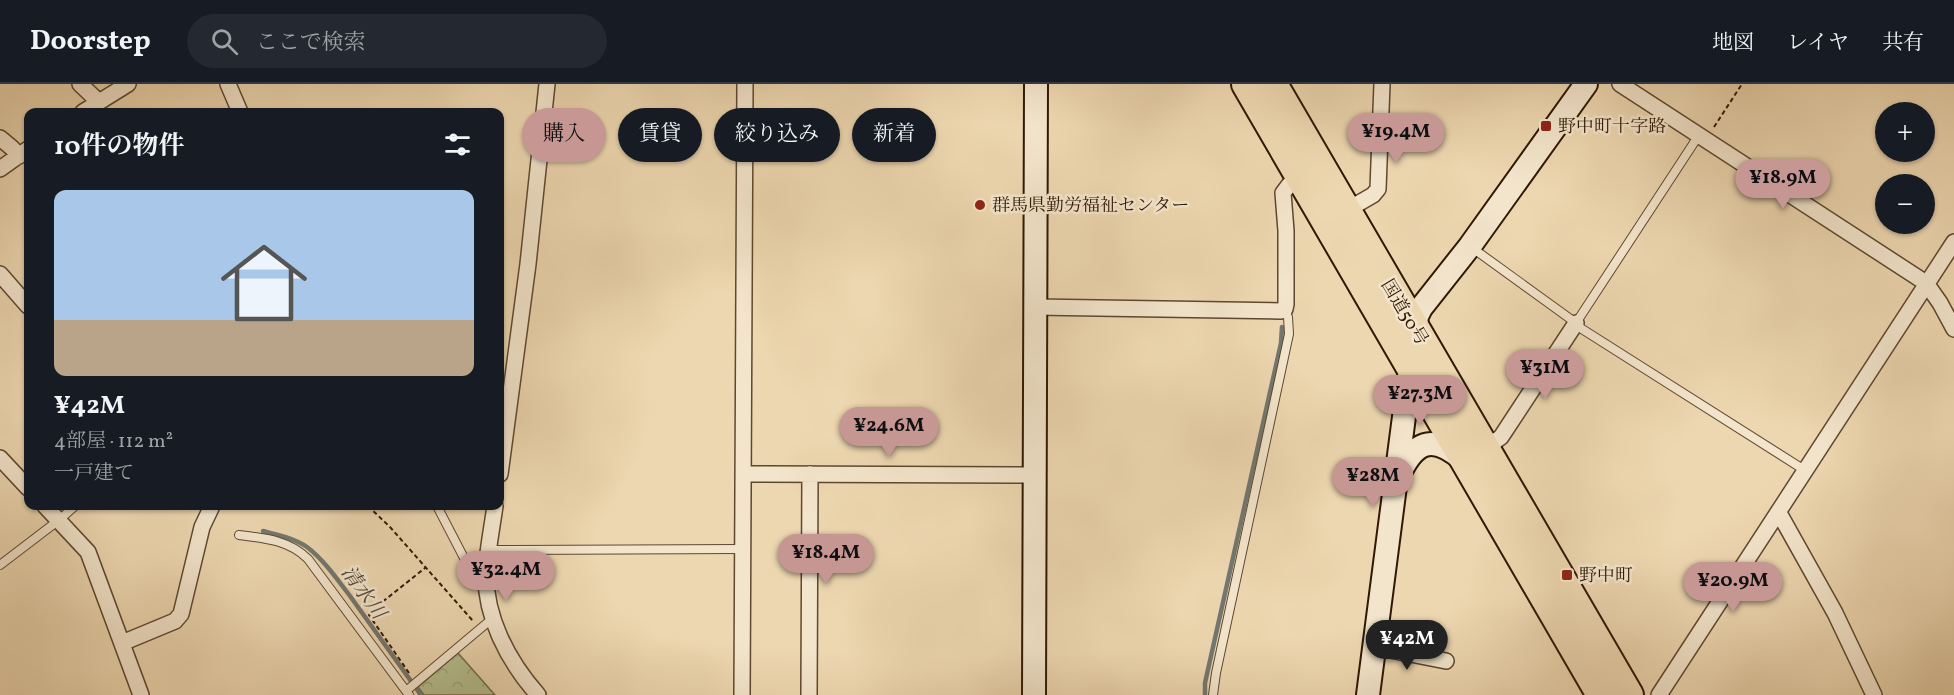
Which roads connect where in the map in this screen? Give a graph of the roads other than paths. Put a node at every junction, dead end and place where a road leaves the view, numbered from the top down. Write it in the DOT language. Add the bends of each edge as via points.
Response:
graph roads {
  1 [pos="80,84"];
  2 [pos="128,84"];
  3 [pos="228,84"];
  4 [pos="547,84"];
  5 [pos="745,84"];
  6 [pos="1036,84"];
  7 [pos="1246,84"];
  8 [pos="1273,84"];
  9 [pos="1382,84"];
  10 [pos="1586,84"];
  11 [pos="1620,84"];
  12 [pos="99,102"];
  13 [pos="89,108"];
  14 [pos="238,108"];
  15 [pos="1703,137"];
  16 [pos="0,138"];
  17 [pos="24,153"];
  18 [pos="0,169"];
  19 [pos="1301,180"];
  20 [pos="1347,210"];
  21 [pos="1954,242"];
  22 [pos="1470,246"];
  23 [pos="0,274"];
  24 [pos="1926,284"];
  25 [pos="24,301"];
  26 [pos="1035,307"];
  27 [pos="1283,310"];
  28 [pos="1576,323"];
  29 [pos="1414,326"];
  30 [pos="1954,330"];
  31 [pos="1411,367"];
  32 [pos="504,418"];
  33 [pos="1474,454"];
  34 [pos="0,459"];
  35 [pos="1806,471"];
  36 [pos="743,474"];
  37 [pos="810,474"];
  38 [pos="1035,475"];
  39 [pos="1398,478"];
  40 [pos="24,484"];
  41 [pos="49,510"];
  42 [pos="70,510"];
  43 [pos="208,510"];
  44 [pos="439,510"];
  45 [pos="494,510"];
  46 [pos="1779,513"];
  47 [pos="59,520"];
  48 [pos="239,535"];
  49 [pos="742,549"];
  50 [pos="489,550"];
  51 [pos="0,566"];
  52 [pos="486,585"];
  53 [pos="488,625"];
  54 [pos="122,643"];
  55 [pos="1375,647"];
  56 [pos="1446,661"];
  57 [pos="408,693"];
  58 [pos="141,695"];
  59 [pos="538,695"];
  60 [pos="742,695"];
  61 [pos="809,695"];
  62 [pos="1034,695"];
  63 [pos="1213,695"];
  64 [pos="1368,695"];
  65 [pos="1601,695"];
  66 [pos="1629,695"];
  67 [pos="1659,695"];
  68 [pos="1874,695"];
  1 -- 12 [label="street"];
  2 -- 12 [label="street"];
  3 -- 14 [label="street"];
  4 -- 32 [label="street" via="528,264"];
  5 -- 36 [label="street"];
  6 -- 26 [label="street"];
  7 -- 19 [label="highway, 国道50号"];
  8 -- 20 [label="highway, 国道50号"];
  9 -- 20 [label="street" via="1378,189"];
  10 -- 22 [label="street"];
  11 -- 15 [label="street"];
  12 -- 13 [label="street"];
  15 -- 24 [label="street"];
  15 -- 28 [label="lane"];
  16 -- 17 [label="street"];
  17 -- 18 [label="street"];
  19 -- 27 [label="street" via="1285,188 1282,199 1286,231"];
  19 -- 31 [label="highway, 国道50号"];
  20 -- 29 [label="highway, 国道50号"];
  21 -- 24 [label="street"];
  22 -- 28 [label="lane"];
  22 -- 29 [label="street" via="1421,308"];
  23 -- 25 [label="street"];
  24 -- 30 [label="street"];
  24 -- 35 [label="street"];
  26 -- 27 [label="street"];
  26 -- 38 [label="street"];
  27 -- 63 [label="lane" via="1288,317 1289,334"];
  28 -- 33 [label="street" via="1501,437"];
  28 -- 35 [label="lane"];
  29 -- 31 [label="street"];
  29 -- 33 [label="highway, 国道50号"];
  31 -- 33 [label="highway, 国道50号"];
  31 -- 39 [label="street"];
  33 -- 39 [label="street" via="1440,443 1430,444 1414,452"];
  33 -- 65 [label="highway, 国道50号"];
  33 -- 66 [label="highway, 国道50号"];
  34 -- 40 [label="street"];
  35 -- 46 [label="street"];
  36 -- 37 [label="street"];
  36 -- 49 [label="street"];
  37 -- 38 [label="street"];
  37 -- 61 [label="street"];
  38 -- 62 [label="street"];
  39 -- 55 [label="street"];
  41 -- 47 [label="street"];
  42 -- 47 [label="lane"];
  43 -- 54 [label="street" via="181,614 174,621"];
  44 -- 52 [label="lane" via="477,583"];
  45 -- 50 [label="street"];
  46 -- 67 [label="street"];
  46 -- 68 [label="street"];
  47 -- 51 [label="lane"];
  47 -- 54 [label="street" via="88,552"];
  48 -- 57 [label="lane" via="299,550"];
  49 -- 50 [label="lane"];
  49 -- 60 [label="street"];
  50 -- 52 [label="street"];
  52 -- 53 [label="street"];
  53 -- 57 [label="lane" via="416,682"];
  53 -- 59 [label="street"];
  54 -- 58 [label="street"];
  55 -- 56 [label="street"];
  55 -- 64 [label="street"];
}
